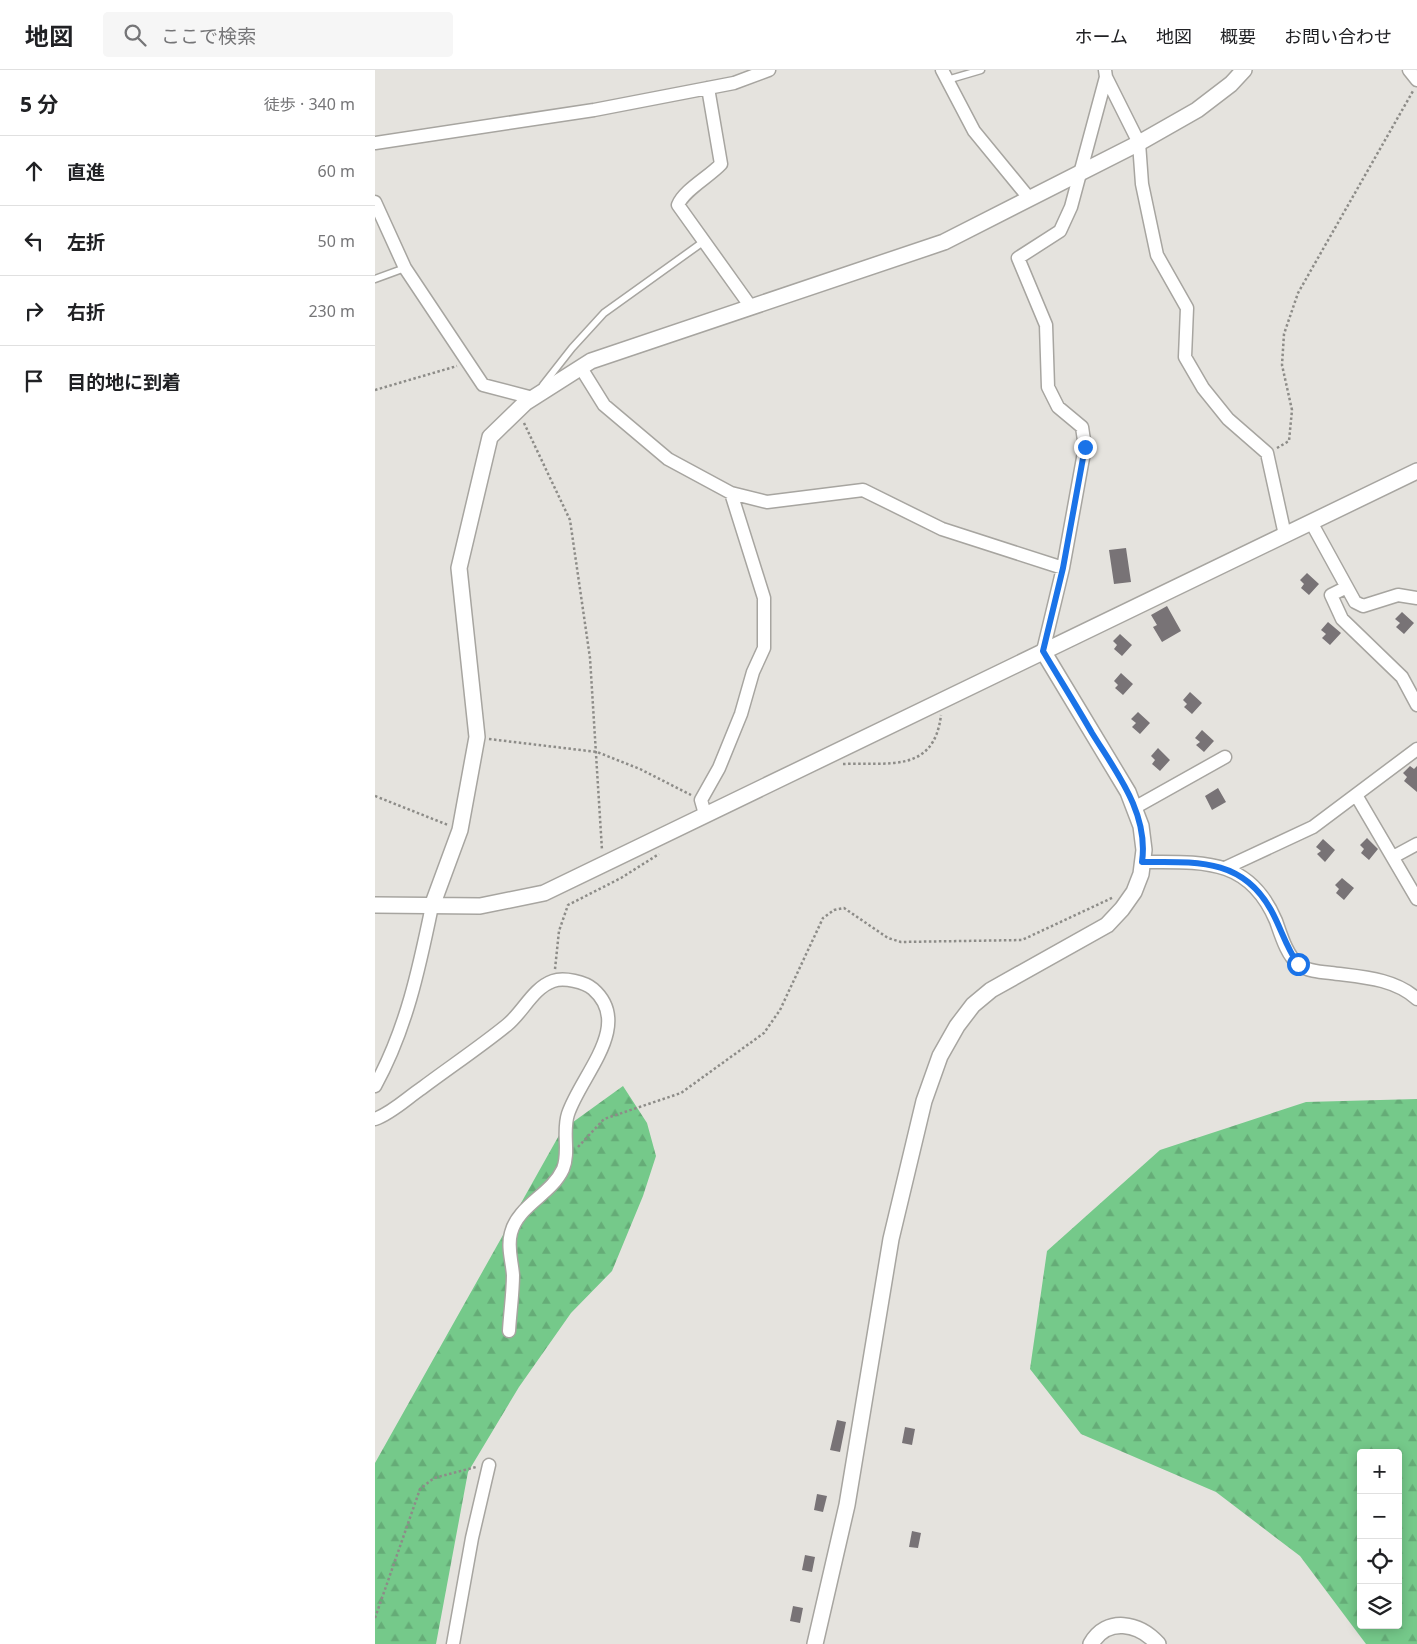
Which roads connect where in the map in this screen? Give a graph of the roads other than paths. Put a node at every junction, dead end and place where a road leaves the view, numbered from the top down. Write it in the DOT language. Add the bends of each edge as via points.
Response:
graph roads {
  1 [pos="769,70"];
  2 [pos="981,70"];
  3 [pos="1244,70"];
  4 [pos="1409,70"];
  5 [pos="1105,73"];
  6 [pos="945,75"];
  7 [pos="1417,82"];
  8 [pos="708,88"];
  9 [pos="375,143"];
  10 [pos="1139,144"];
  11 [pos="1081,172"];
  12 [pos="1029,198"];
  13 [pos="375,202"];
  14 [pos="703,242"];
  15 [pos="405,268"];
  16 [pos="375,279"];
  17 [pos="751,307"];
  18 [pos="581,368"];
  19 [pos="533,398"];
  20 [pos="1417,471"];
  21 [pos="731,493"];
  22 [pos="1311,522"];
  23 [pos="1285,535"];
  24 [pos="1063,568"];
  25 [pos="1345,588"];
  26 [pos="1417,598"];
  27 [pos="1043,651"];
  28 [pos="1417,705"];
  29 [pos="1417,749"];
  30 [pos="1225,757"];
  31 [pos="1356,795"];
  32 [pos="703,807"];
  33 [pos="1134,808"];
  34 [pos="1417,844"];
  35 [pos="1393,857"];
  36 [pos="1142,862"];
  37 [pos="1225,868"];
  38 [pos="1417,899"];
  39 [pos="375,905"];
  40 [pos="432,906"];
  41 [pos="1417,999"];
  42 [pos="375,1086"];
  43 [pos="375,1120"];
  44 [pos="509,1331"];
  45 [pos="489,1464"];
  46 [pos="819,1641"];
  47 [pos="453,1644"];
  48 [pos="1091,1644"];
  49 [pos="1157,1644"];
  1 -- 8 [label="street" via="734,83"];
  2 -- 6 [label="lane"];
  3 -- 10 [label="street" via="1197,110"];
  4 -- 7 [label="street"];
  5 -- 10 [label="street"];
  5 -- 11 [label="street"];
  6 -- 12 [label="street" via="974,131"];
  8 -- 9 [label="street" via="594,110"];
  8 -- 14 [label="street" via="721,164 681,196 678,205"];
  10 -- 11 [label="street"];
  10 -- 23 [label="street" via="1157,255 1187,308 1185,357 1203,388 1228,419 1267,453"];
  11 -- 12 [label="street"];
  11 -- 24 [label="street" via="1060,231 1018,258 1046,325 1048,387 1058,407 1082,427 1085,447"];
  12 -- 17 [label="street" via="944,242"];
  13 -- 15 [label="street"];
  14 -- 17 [label="street"];
  14 -- 19 [label="lane" via="604,313"];
  15 -- 16 [label="lane"];
  15 -- 19 [label="street" via="483,386"];
  17 -- 18 [label="street" via="591,361"];
  18 -- 19 [label="street"];
  18 -- 21 [label="street" via="604,405 668,458"];
  19 -- 40 [label="street" via="490,437 459,568 477,737 460,830"];
  20 -- 22 [label="street"];
  21 -- 24 [label="street" via="767,502 863,490 942,529"];
  21 -- 32 [label="street" via="764,598 764,648"];
  22 -- 23 [label="street"];
  22 -- 25 [label="street"];
  23 -- 27 [label="street"];
  24 -- 27 [label="street"];
  25 -- 26 [label="street" via="1355,602 1363,606 1398,595"];
  25 -- 28 [label="street" via="1331,596 1342,619 1402,677"];
  27 -- 32 [label="street"];
  27 -- 33 [label="street" via="1128,792"];
  29 -- 31 [label="street"];
  30 -- 33 [label="street"];
  31 -- 35 [label="street"];
  31 -- 37 [label="street" via="1313,827"];
  32 -- 40 [label="street" via="603,864 544,893 480,906"];
  33 -- 36 [label="street" via="1141,826"];
  34 -- 35 [label="street"];
  35 -- 38 [label="street"];
  36 -- 37 [label="street" via="1193,862"];
  36 -- 46 [label="street" via="1133,892 1107,926 991,990 973,1005 940,1056 924,1101 891,1240 847,1505"];
  37 -- 41 [label="street" via="1239,874 1257,889 1298,964 1315,971 1375,979 1407,990"];
  39 -- 40 [label="street"];
  40 -- 42 [label="street" via="407,1016"];
  43 -- 44 [label="street" via="508,1024 541,988 554,980 590,986 602,997 609,1014 609,1031 567,1114 566,1159 562,1171 549,1190 520,1216 511,1232 509,1248 513,1275"];
  45 -- 47 [label="street"];
  48 -- 49 [label="street" via="1100,1632 1123,1625 1144,1631"];
}
